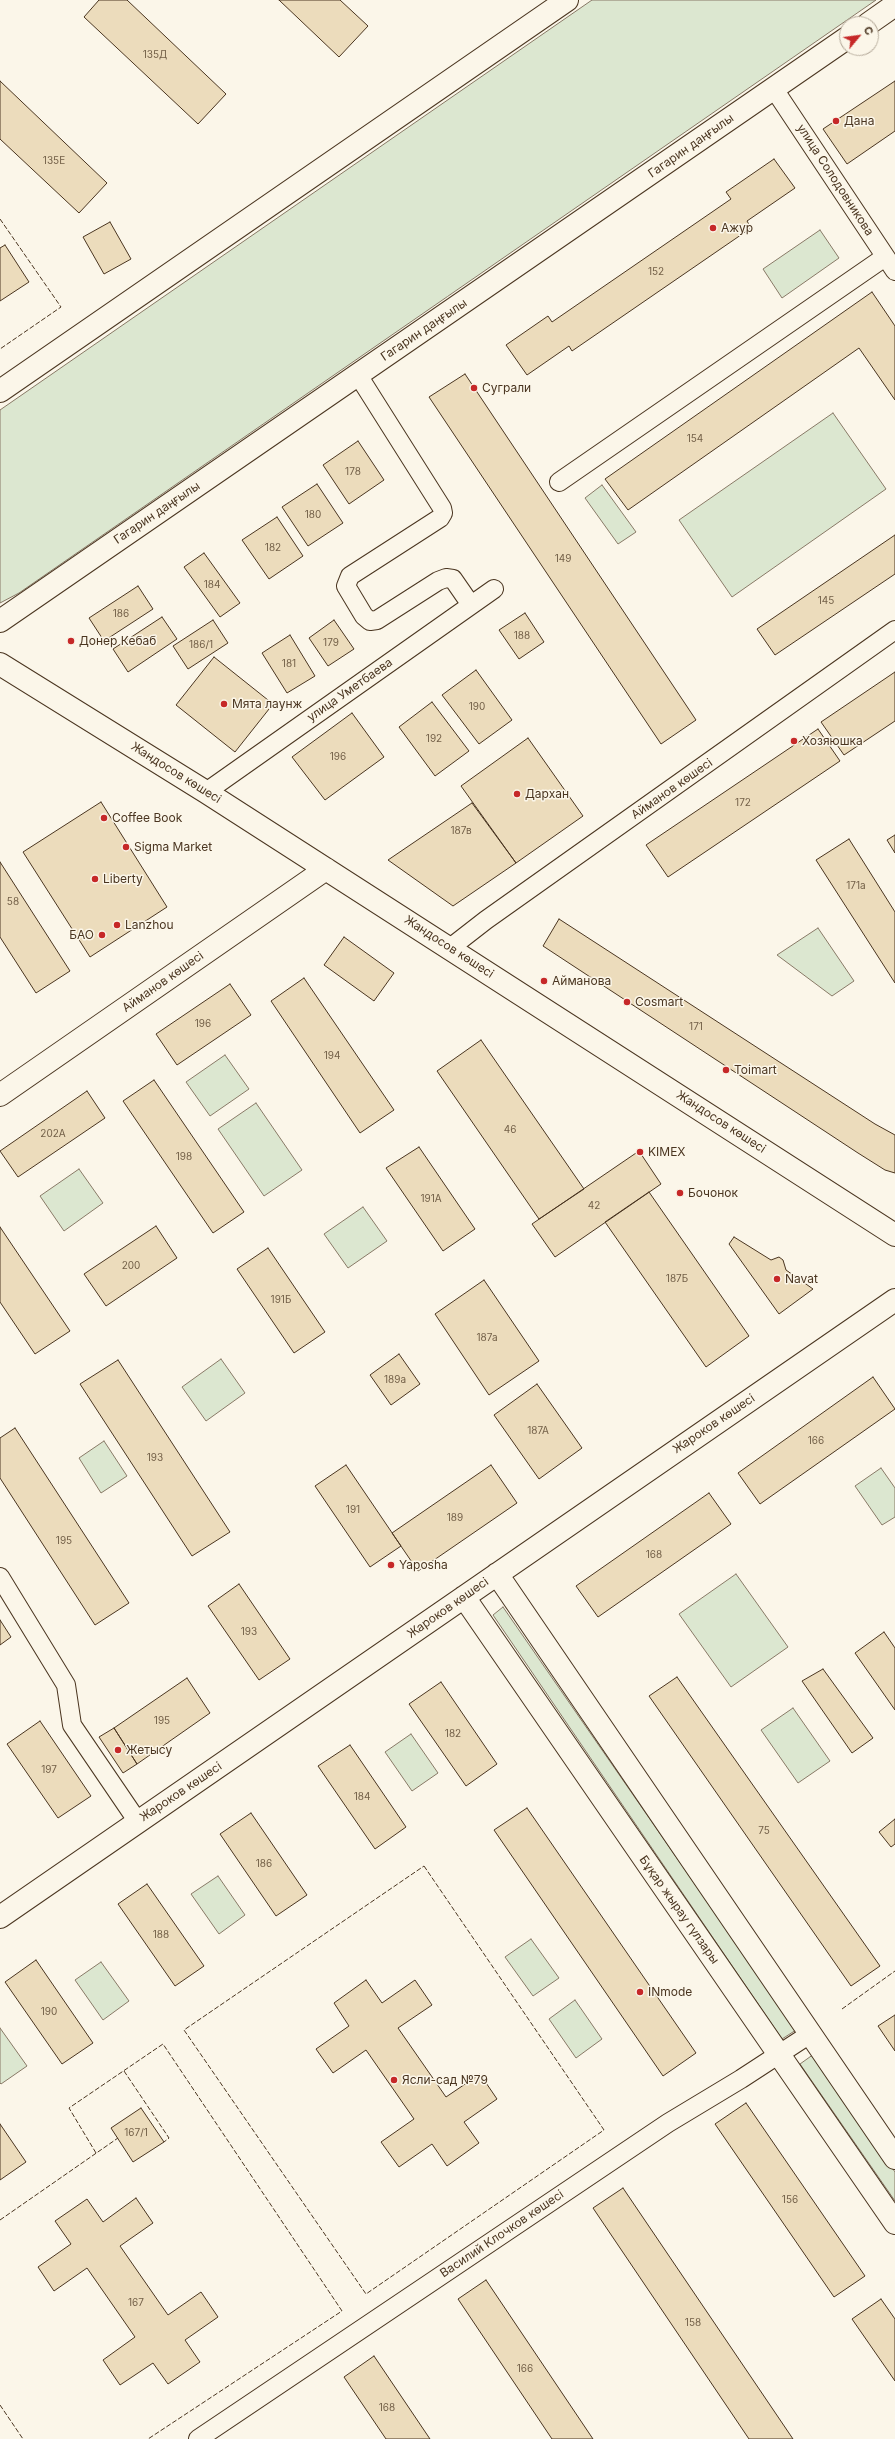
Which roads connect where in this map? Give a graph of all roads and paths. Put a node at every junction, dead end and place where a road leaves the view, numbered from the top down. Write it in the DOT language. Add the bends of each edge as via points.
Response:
graph roads {
  1 [pos="567,0"];
  2 [pos="895,5"];
  3 [pos="879,16"];
  4 [pos="839,44"];
  5 [pos="774,89"];
  6 [pos="890,264"];
  7 [pos="358,375"];
  8 [pos="0,391"];
  9 [pos="559,482"];
  10 [pos="494,589"];
  11 [pos="471,605"];
  12 [pos="0,621"];
  13 [pos="895,630"];
  14 [pos="0,664"];
  15 [pos="206,792"];
  16 [pos="326,869"];
  17 [pos="450,948"];
  18 [pos="0,1095"];
  19 [pos="895,1235"];
  20 [pos="895,1300"];
  21 [pos="497,1574"];
  22 [pos="0,1577"];
  23 [pos="464,1597"];
  24 [pos="138,1822"];
  25 [pos="0,1916"];
  26 [pos="810,2034"];
  27 [pos="779,2055"];
  28 [pos="895,2158"];
  29 [pos="895,2223"];
  30 [pos="198,2439"];
  1 -- 8 [label="street"];
  2 -- 3 [label="street"];
  4 -- 5 [label="street, Гагарин даңғылы"];
  5 -- 6 [label="street, улица Солодовникова"];
  5 -- 7 [label="street, Гагарин даңғылы"];
  6 -- 9 [label="street"];
  7 -- 11 [label="street" via="443,513 440,518 350,576 346,586 364,616 370,621 377,620 446,578 453,579"];
  7 -- 12 [label="street, Гагарин даңғылы"];
  10 -- 11 [label="street, улица Уметбаева"];
  11 -- 15 [label="street, улица Уметбаева"];
  13 -- 17 [label="street, Айманов көшесі"];
  14 -- 15 [label="street, Жандосов көшесі"];
  15 -- 16 [label="street, Жандосов көшесі"];
  16 -- 17 [label="street, Жандосов көшесі"];
  16 -- 18 [label="street, Айманов көшесі"];
  17 -- 19 [label="street, Жандосов көшесі"];
  20 -- 21 [label="street, Жароков көшесі"];
  21 -- 23 [label="street, Жароков көшесі"];
  21 -- 26 [label="street"];
  22 -- 24 [label="street" via="66,1685 72,1725"];
  23 -- 24 [label="street, Жароков көшесі"];
  23 -- 27 [label="street, Бұқар жырау гүлзары"];
  24 -- 25 [label="street, Жароков көшесі"];
  26 -- 27 [label="street, Василий Клочков көшесі"];
  26 -- 28 [label="street"];
  27 -- 29 [label="street, Бұқар жырау гүлзары"];
  27 -- 30 [label="street, Василий Клочков көшесі" via="668,2123"];
}
